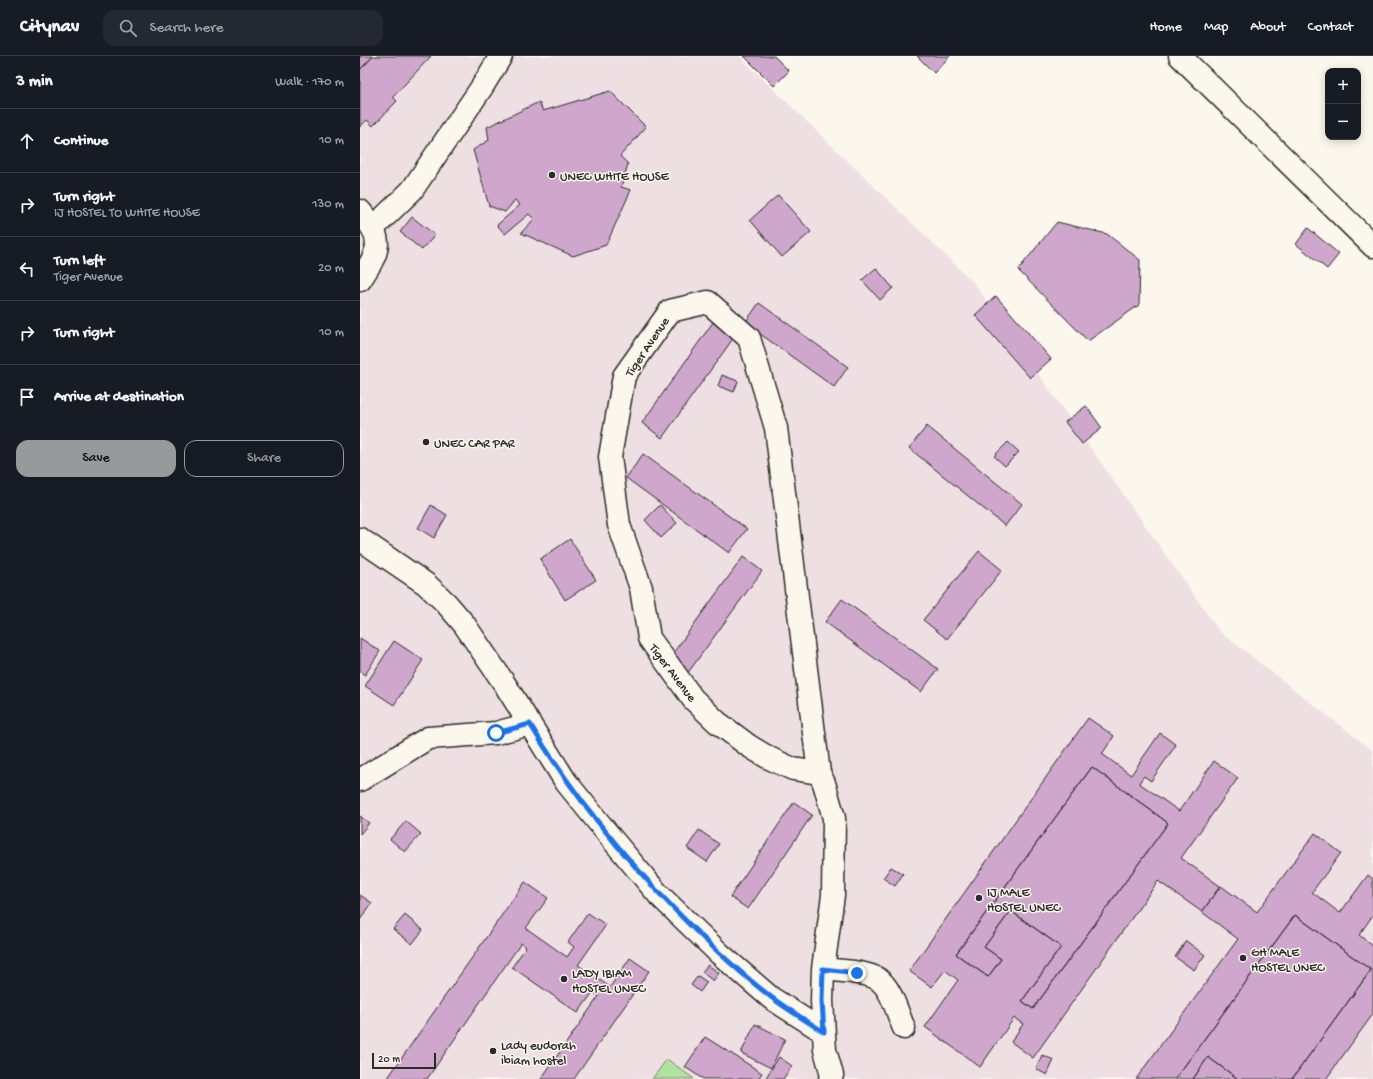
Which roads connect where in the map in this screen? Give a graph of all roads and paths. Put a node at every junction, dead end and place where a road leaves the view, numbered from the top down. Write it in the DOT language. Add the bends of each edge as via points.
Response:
graph roads {
  1 [pos="501,56"];
  2 [pos="1180,56"];
  3 [pos="367,220"];
  4 [pos="1373,246"];
  5 [pos="360,280"];
  6 [pos="360,539"];
  7 [pos="530,724"];
  8 [pos="819,773"];
  9 [pos="360,780"];
  10 [pos="823,969"];
  11 [pos="904,1028"];
  12 [pos="824,1032"];
  13 [pos="835,1078"];
  1 -- 3 [label="street" via="412,190"];
  2 -- 4 [label="street"];
  3 -- 5 [label="street" via="377,234 377,247 372,262"];
  6 -- 7 [label="street" via="426,584 446,602 464,624"];
  7 -- 9 [label="street" via="496,733 428,738"];
  7 -- 12 [label="street" via="566,782 658,894 720,954 771,998"];
  8 -- 8 [label="street, Tiger Avenue" via="794,769 769,758 718,722 693,699 649,638 641,588 619,525 610,457 624,376 670,311 708,302 749,338 776,428"];
  8 -- 10 [label="street, Tiger Avenue" via="834,818 833,895"];
  10 -- 11 [label="street" via="877,978 888,992"];
  10 -- 12 [label="street, Tiger Avenue"];
  12 -- 13 [label="street, Tiger Avenue" via="825,1050"];
}
